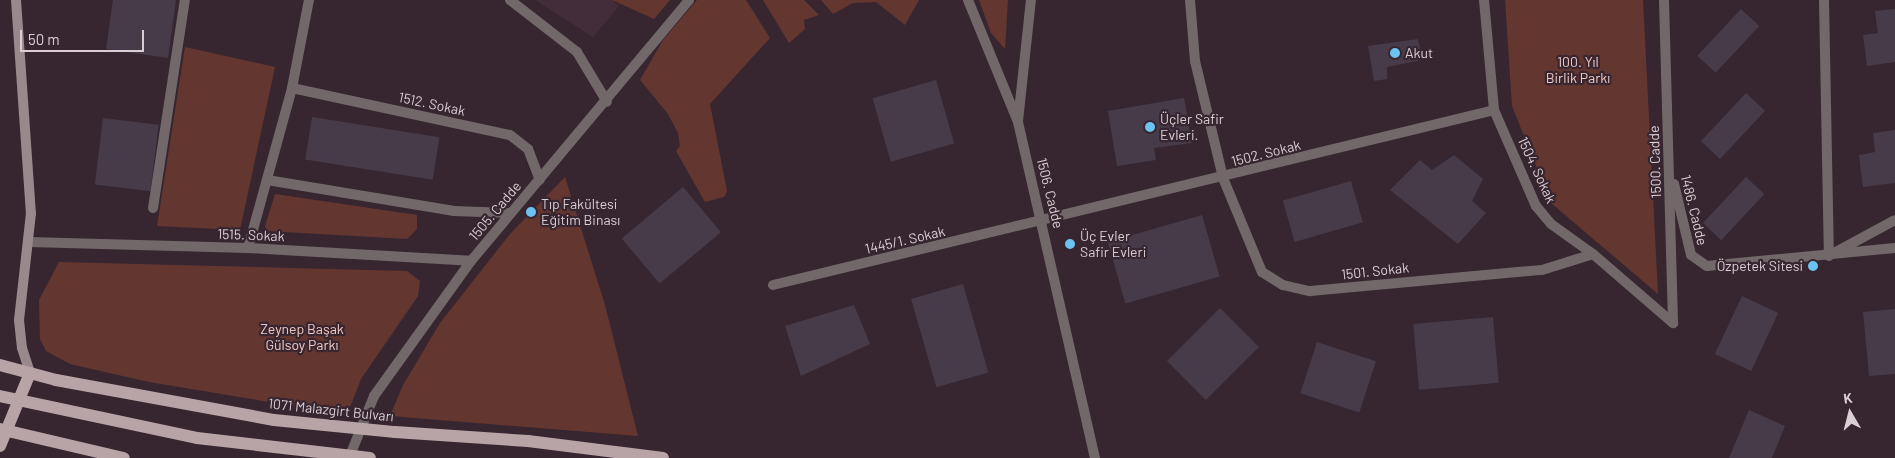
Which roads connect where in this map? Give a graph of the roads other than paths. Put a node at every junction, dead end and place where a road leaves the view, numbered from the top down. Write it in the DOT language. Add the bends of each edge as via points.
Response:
graph roads {
  1 [pos="16,0"];
  2 [pos="185,0"];
  3 [pos="309,0"];
  4 [pos="510,0"];
  5 [pos="689,0"];
  6 [pos="968,0"];
  7 [pos="1031,0"];
  8 [pos="1190,0"];
  9 [pos="1484,0"];
  10 [pos="1664,0"];
  11 [pos="1824,0"];
  12 [pos="292,88"];
  13 [pos="607,102"];
  14 [pos="1494,110"];
  15 [pos="1018,122"];
  16 [pos="1669,164"];
  17 [pos="1223,178"];
  18 [pos="266,180"];
  19 [pos="540,180"];
  20 [pos="153,208"];
  21 [pos="509,213"];
  22 [pos="1895,220"];
  23 [pos="1043,222"];
  24 [pos="29,242"];
  25 [pos="248,248"];
  26 [pos="1895,248"];
  27 [pos="1593,254"];
  28 [pos="1829,256"];
  29 [pos="471,261"];
  30 [pos="773,285"];
  31 [pos="1673,323"];
  32 [pos="0,365"];
  33 [pos="30,373"];
  34 [pos="0,396"];
  35 [pos="0,429"];
  36 [pos="0,446"];
  37 [pos="124,458"];
  38 [pos="349,458"];
  39 [pos="370,458"];
  40 [pos="663,458"];
  41 [pos="1095,458"];
  1 -- 24 [label="main road"];
  2 -- 20 [label="street"];
  3 -- 12 [label="street"];
  4 -- 13 [label="street" via="546,24 576,52"];
  5 -- 13 [label="street, 1505. Cadde"];
  6 -- 15 [label="street, 1506. Cadde"];
  7 -- 15 [label="street"];
  8 -- 17 [label="street, 1501. Sokak" via="1195,61"];
  9 -- 14 [label="street, 1504. Sokak"];
  10 -- 16 [label="street, 1500. Cadde"];
  11 -- 28 [label="street"];
  12 -- 18 [label="street"];
  12 -- 19 [label="street, 1512. Sokak" via="510,135 528,149"];
  13 -- 19 [label="street, 1505. Cadde"];
  14 -- 17 [label="street, 1502. Sokak"];
  14 -- 27 [label="street, 1504. Sokak" via="1536,206 1551,224"];
  15 -- 23 [label="street, 1506. Cadde"];
  16 -- 28 [label="street, 1486. Cadde" via="1696,261 1707,266"];
  16 -- 31 [label="street, 1500. Cadde"];
  17 -- 23 [label="street, 1502. Sokak"];
  17 -- 27 [label="street, 1501. Sokak" via="1262,272 1283,286 1310,291 1542,270"];
  18 -- 21 [label="street" via="454,211"];
  18 -- 25 [label="street"];
  19 -- 21 [label="street, 1505. Cadde"];
  21 -- 29 [label="street, 1505. Cadde"];
  22 -- 28 [label="street, 1486. Cadde"];
  23 -- 30 [label="street, 1445/1. Sokak"];
  23 -- 41 [label="street, 1506. Cadde"];
  24 -- 25 [label="street, 1515. Sokak"];
  24 -- 33 [label="main road" via="19,320 22,348"];
  25 -- 29 [label="street, 1515. Sokak"];
  26 -- 28 [label="street"];
  27 -- 31 [label="street, 1504. Sokak"];
  29 -- 38 [label="street, 1505. Cadde" via="374,396"];
  32 -- 33 [label="main road, 1071 Malazgirt Bulvarı"];
  33 -- 36 [label="main road"];
  33 -- 40 [label="main road, 1071 Malazgirt Bulvarı, bridge" via="274,420 528,441"];
  34 -- 39 [label="main road, bridge" via="196,438"];
  35 -- 37 [label="main road, bridge"];
}
